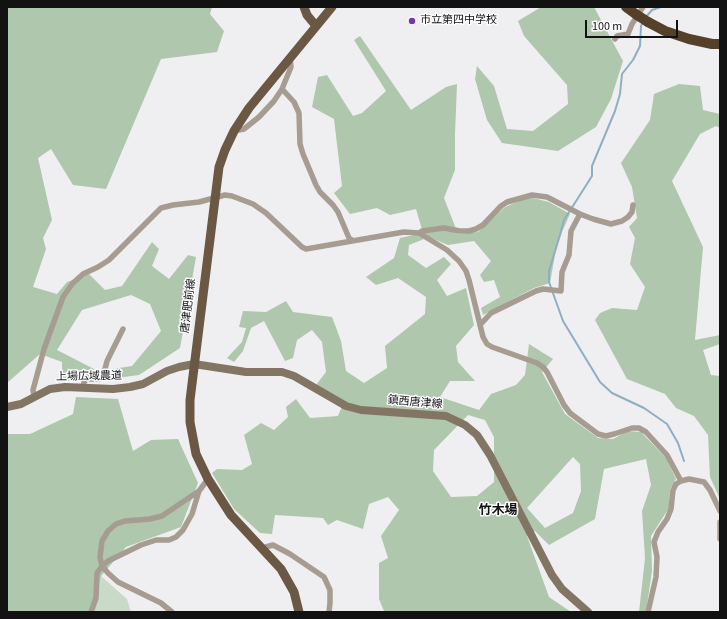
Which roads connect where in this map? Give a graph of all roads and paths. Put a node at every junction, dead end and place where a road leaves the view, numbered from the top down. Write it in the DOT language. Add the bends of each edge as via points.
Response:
graph roads {
  1 [pos="304,7"];
  2 [pos="332,7"];
  3 [pos="626,7"];
  4 [pos="643,7"];
  5 [pos="316,26"];
  6 [pos="615,39"];
  7 [pos="720,44"];
  8 [pos="290,57"];
  9 [pos="282,89"];
  10 [pos="234,131"];
  11 [pos="215,198"];
  12 [pos="633,205"];
  13 [pos="578,213"];
  14 [pos="419,233"];
  15 [pos="352,240"];
  16 [pos="480,325"];
  17 [pos="123,329"];
  18 [pos="194,364"];
  19 [pos="83,388"];
  20 [pos="34,396"];
  21 [pos="7,407"];
  22 [pos="208,480"];
  23 [pos="681,481"];
  24 [pos="199,491"];
  25 [pos="720,510"];
  26 [pos="720,522"];
  27 [pos="720,539"];
  28 [pos="262,548"];
  29 [pos="102,566"];
  30 [pos="91,612"];
  31 [pos="172,612"];
  32 [pos="299,612"];
  33 [pos="329,612"];
  34 [pos="588,612"];
  35 [pos="648,612"];
  1 -- 5 [label="main road"];
  2 -- 5 [label="main road, 唐津肥前線"];
  3 -- 7 [label="highway, bridge" via="665,31 689,39"];
  4 -- 6 [label="street" via="628,34 617,36"];
  5 -- 8 [label="main road, 唐津肥前線"];
  8 -- 9 [label="street" via="291,67"];
  8 -- 10 [label="main road, 唐津肥前線"];
  9 -- 10 [label="street" via="259,117 244,129"];
  9 -- 15 [label="street" via="294,102 298,113 300,144 308,169 320,192 338,212"];
  10 -- 11 [label="main road, 唐津肥前線" via="219,167"];
  11 -- 15 [label="street" via="232,196 253,204 302,247"];
  11 -- 18 [label="main road, 唐津肥前線"];
  11 -- 20 [label="street" via="161,208 109,260 83,274 72,284 63,297 44,349 33,390"];
  12 -- 13 [label="street" via="628,217 622,222 611,224"];
  13 -- 14 [label="street" via="547,197 532,195 507,202 476,229 460,231 444,228"];
  13 -- 16 [label="street" via="571,231 569,255 562,272 561,291 536,291 491,313"];
  14 -- 15 [label="street" via="404,232"];
  14 -- 16 [label="street" via="454,256 466,271"];
  16 -- 23 [label="street" via="487,344 537,362 543,367 570,413 598,434 606,436 632,428 640,428 646,432 668,455"];
  17 -- 19 [label="street" via="107,361 103,377 87,379"];
  18 -- 19 [label="main road, 上場広域農道" via="167,371 144,384 130,388"];
  18 -- 22 [label="main road, 唐津肥前線" via="190,422 196,454"];
  18 -- 34 [label="main road, 鎮西唐津線" via="246,372 282,372 294,376 346,406 361,410 446,416 465,425 477,435 490,455 552,575 562,589"];
  19 -- 20 [label="main road, 上場広域農道" via="50,389"];
  20 -- 21 [label="main road, 上場広域農道" via="21,404"];
  22 -- 24 [label="street"];
  22 -- 28 [label="main road, 唐津肥前線" via="231,515"];
  23 -- 25 [label="street" via="689,479 704,482"];
  23 -- 35 [label="street" via="673,490 667,520 654,542 656,577"];
  24 -- 29 [label="street" via="192,514 176,537 141,545"];
  24 -- 29 [label="street" via="162,516 116,524 102,541"];
  26 -- 27 [label="street"];
  28 -- 32 [label="main road, 唐津肥前線" via="281,569 294,592"];
  28 -- 33 [label="street" via="273,545 324,577 330,590"];
  29 -- 30 [label="street" via="97,573 96,598"];
  29 -- 31 [label="street" via="118,582 161,603"];
}
